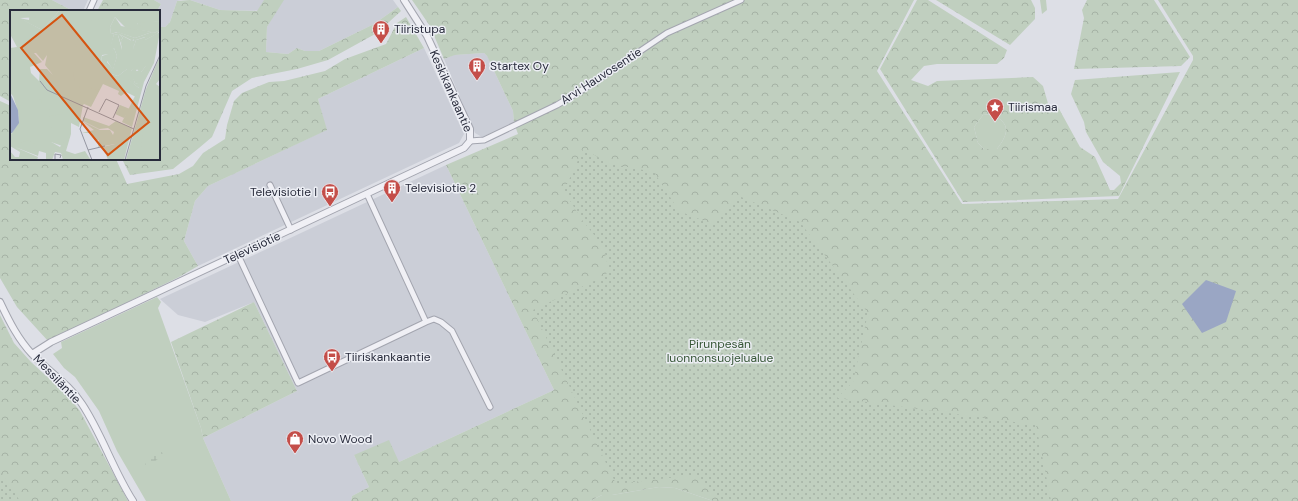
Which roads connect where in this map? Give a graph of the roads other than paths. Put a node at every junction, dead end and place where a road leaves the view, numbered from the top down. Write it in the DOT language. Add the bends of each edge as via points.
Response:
graph roads {
  1 [pos="94,0"];
  2 [pos="404,0"];
  3 [pos="741,0"];
  4 [pos="89,10"];
  5 [pos="470,141"];
  6 [pos="270,185"];
  7 [pos="367,194"];
  8 [pos="291,230"];
  9 [pos="238,255"];
  10 [pos="0,302"];
  11 [pos="426,322"];
  12 [pos="32,354"];
  13 [pos="490,407"];
  14 [pos="133,501"];
  1 -- 4 [label="street"];
  2 -- 5 [label="street, Keskikankaantie" via="427,36 468,124"];
  3 -- 5 [label="street, Arvi Hauvosentie" via="666,33 557,105 484,140"];
  5 -- 7 [label="street, Televisiotie" via="464,148"];
  6 -- 8 [label="street"];
  7 -- 8 [label="street, Televisiotie"];
  7 -- 11 [label="street"];
  8 -- 9 [label="street, Televisiotie"];
  9 -- 11 [label="street" via="298,383"];
  9 -- 12 [label="street, Televisiotie" via="52,342"];
  10 -- 12 [label="street, Messiläntie" via="11,325"];
  11 -- 13 [label="street" via="441,322 452,331"];
  12 -- 14 [label="street, Messiläntie" via="68,386 83,404"];
}
